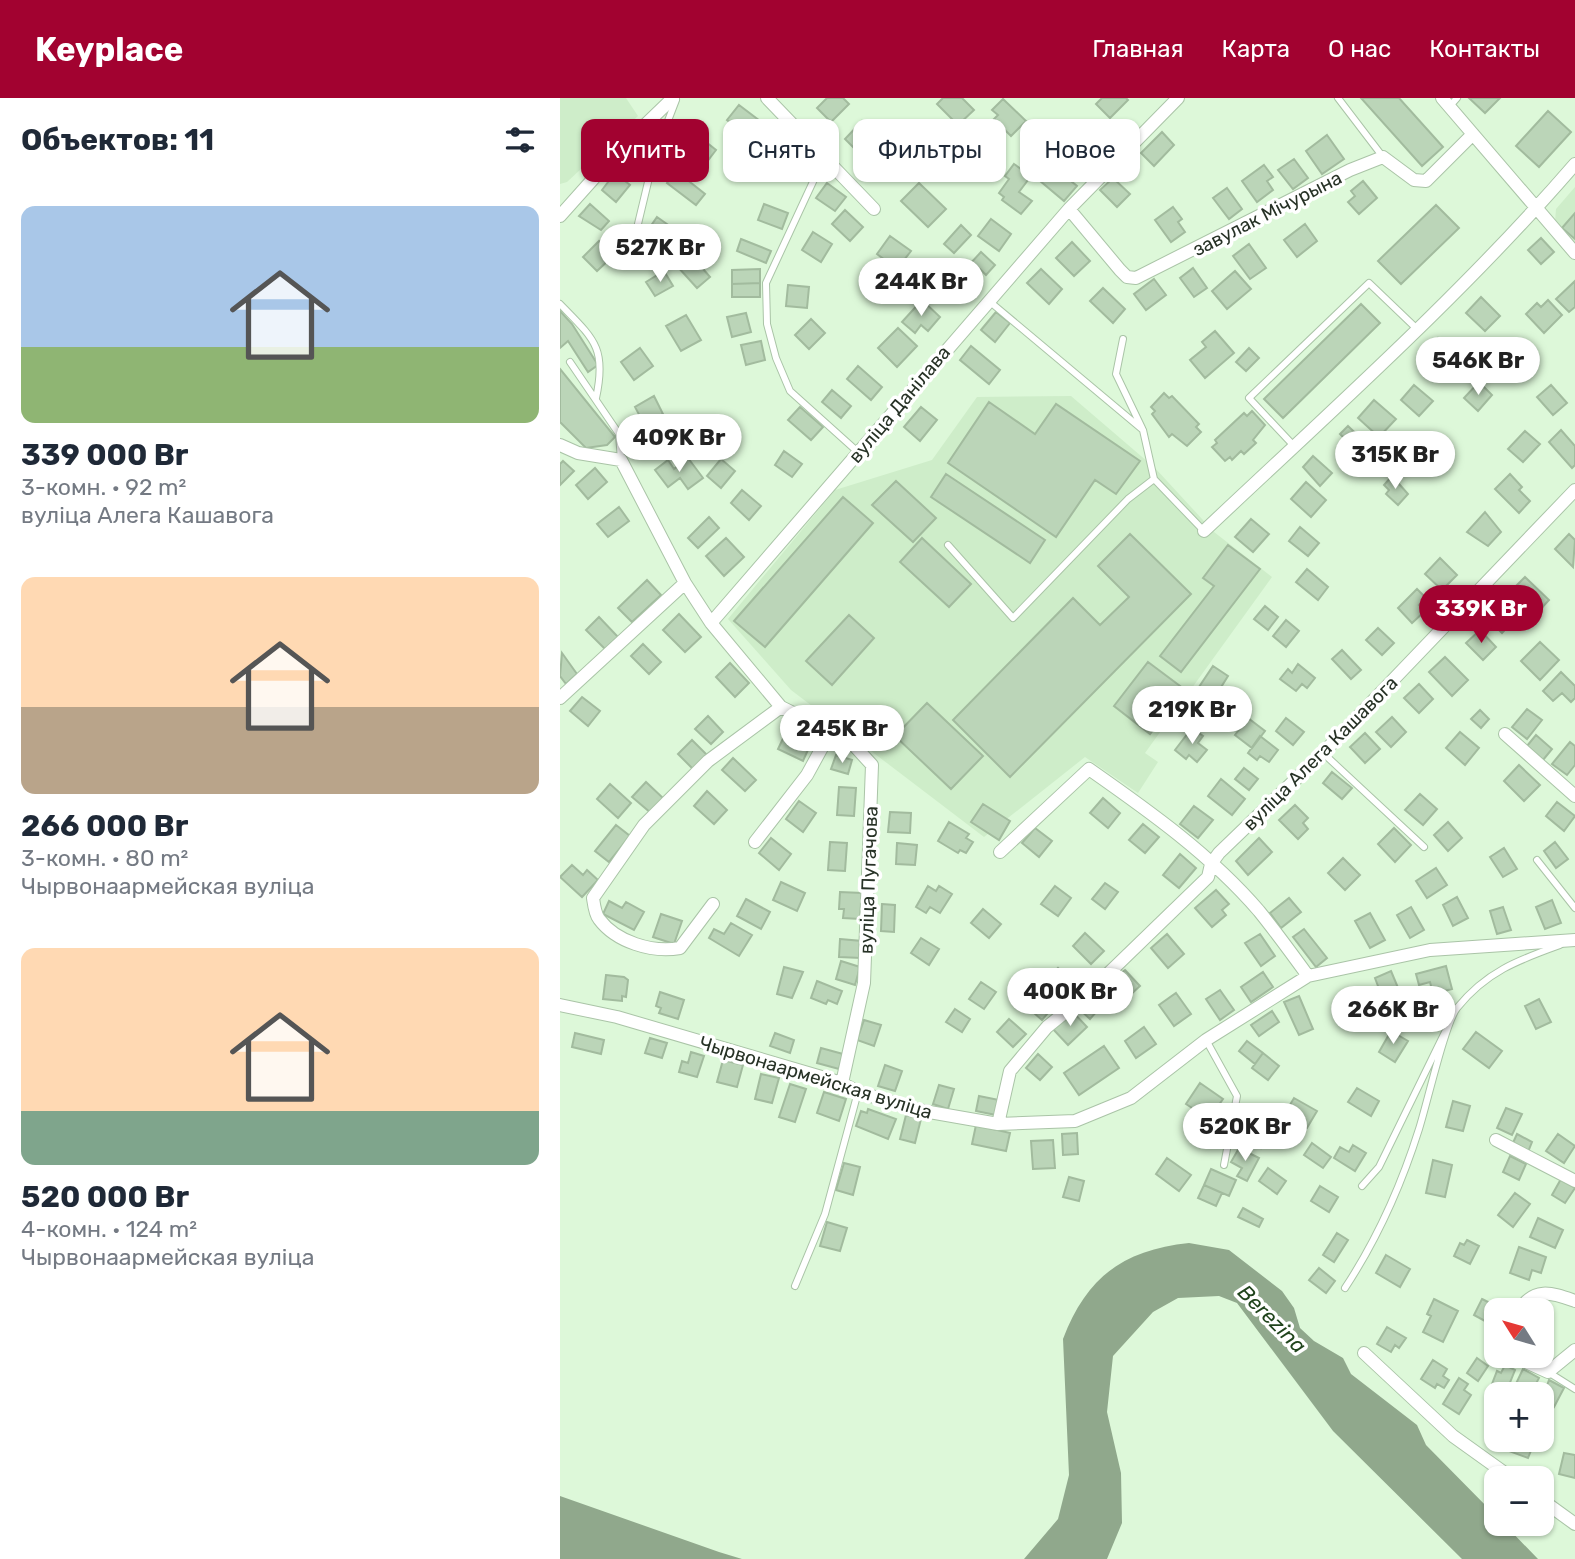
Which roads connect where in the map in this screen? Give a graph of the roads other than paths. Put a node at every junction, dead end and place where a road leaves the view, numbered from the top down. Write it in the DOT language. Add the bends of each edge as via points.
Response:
graph roads {
  1 [pos="675,98"];
  2 [pos="767,98"];
  3 [pos="1178,98"];
  4 [pos="1338,98"];
  5 [pos="1449,101"];
  6 [pos="787,119"];
  7 [pos="1473,134"];
  8 [pos="1382,157"];
  9 [pos="1575,164"];
  10 [pos="839,173"];
  11 [pos="813,182"];
  12 [pos="874,209"];
  13 [pos="1069,209"];
  14 [pos="1535,210"];
  15 [pos="560,216"];
  16 [pos="637,228"];
  17 [pos="1575,253"];
  18 [pos="988,300"];
  19 [pos="560,304"];
  20 [pos="1416,328"];
  21 [pos="1123,339"];
  22 [pos="570,362"];
  23 [pos="596,398"];
  24 [pos="1143,430"];
  25 [pos="560,445"];
  26 [pos="1294,446"];
  27 [pos="859,453"];
  28 [pos="621,460"];
  29 [pos="1154,479"];
  30 [pos="1575,490"];
  31 [pos="1204,531"];
  32 [pos="948,545"];
  33 [pos="685,583"];
  34 [pos="711,623"];
  35 [pos="560,697"];
  36 [pos="781,707"];
  37 [pos="830,733"];
  38 [pos="1505,734"];
  39 [pos="1323,753"];
  40 [pos="1575,796"];
  41 [pos="755,842"];
  42 [pos="1424,847"];
  43 [pos="1000,852"];
  44 [pos="1537,860"];
  45 [pos="1211,864"];
  46 [pos="713,904"];
  47 [pos="1575,908"];
  48 [pos="1575,940"];
  49 [pos="1308,976"];
  50 [pos="560,1005"];
  51 [pos="1455,1011"];
  52 [pos="1206,1040"];
  53 [pos="842,1083"];
  54 [pos="858,1092"];
  55 [pos="998,1124"];
  56 [pos="1496,1140"];
  57 [pos="1224,1165"];
  58 [pos="1575,1181"];
  59 [pos="1362,1186"];
  60 [pos="795,1286"];
  61 [pos="1345,1288"];
  62 [pos="1531,1298"];
  63 [pos="1575,1301"];
  64 [pos="1575,1350"];
  65 [pos="1364,1353"];
  66 [pos="1539,1368"];
  67 [pos="1548,1372"];
  68 [pos="1575,1389"];
  69 [pos="1495,1466"];
  70 [pos="1554,1509"];
  71 [pos="1575,1524"];
  1 -- 15 [label="street"];
  1 -- 16 [label="lane" via="654,157"];
  2 -- 6 [label="street"];
  3 -- 13 [label="street, вуліца Данілава"];
  4 -- 8 [label="lane"];
  5 -- 7 [label="street"];
  7 -- 8 [label="street" via="1426,181 1414,180"];
  7 -- 14 [label="street"];
  8 -- 13 [label="street, завулак Мічурына" via="1136,278 1120,270"];
  9 -- 14 [label="street"];
  10 -- 12 [label="street"];
  11 -- 27 [label="lane" via="766,283 767,324 790,391"];
  13 -- 18 [label="street, вуліца Данілава"];
  14 -- 17 [label="street"];
  14 -- 20 [label="street"];
  18 -- 24 [label="lane"];
  18 -- 27 [label="street, вуліца Данілава"];
  19 -- 23 [label="lane" via="586,330 597,349 603,368"];
  20 -- 26 [label="street"];
  20 -- 26 [label="lane" via="1369,283 1249,398"];
  21 -- 24 [label="lane" via="1116,374"];
  22 -- 23 [label="lane"];
  23 -- 28 [label="lane" via="619,434"];
  24 -- 29 [label="lane"];
  25 -- 28 [label="street"];
  26 -- 31 [label="street"];
  27 -- 34 [label="street, вуліца Данілава"];
  28 -- 33 [label="street, вуліца Пугачова"];
  29 -- 31 [label="lane"];
  29 -- 32 [label="lane" via="1128,499 1013,618"];
  30 -- 39 [label="street, вуліца Алега Кашавога"];
  33 -- 34 [label="street, вуліца Пугачова"];
  33 -- 35 [label="street"];
  34 -- 36 [label="street, вуліца Пугачова"];
  36 -- 37 [label="street, вуліца Пугачова"];
  36 -- 46 [label="street" via="708,761 653,816 593,898 597,918 617,936 664,951 680,948"];
  37 -- 41 [label="street" via="807,775"];
  37 -- 53 [label="street, вуліца Пугачова" via="849,741 872,765 864,983"];
  38 -- 40 [label="street"];
  39 -- 42 [label="lane"];
  39 -- 45 [label="street, вуліца Алега Кашавога"];
  43 -- 45 [label="street" via="1089,769 1150,811"];
  44 -- 47 [label="lane"];
  45 -- 49 [label="street" via="1258,910"];
  45 -- 55 [label="street, вуліца Алега Кашавога" via="1209,877 1047,1027 1010,1072"];
  48 -- 49 [label="street, Чырвонаармейская вуліца" via="1430,950"];
  48 -- 51 [label="lane" via="1509,963"];
  49 -- 52 [label="street, Чырвонаармейская вуліца"];
  50 -- 53 [label="street, Чырвонаармейская вуліца" via="617,1017"];
  51 -- 59 [label="lane" via="1379,1167"];
  51 -- 61 [label="lane" via="1418,1132 1392,1197"];
  52 -- 55 [label="street, Чырвонаармейская вуліца" via="1131,1098 1075,1121"];
  52 -- 57 [label="lane" via="1237,1096"];
  53 -- 54 [label="street, Чырвонаармейская вуліца"];
  54 -- 55 [label="street, Чырвонаармейская вуліца" via="918,1110"];
  54 -- 60 [label="lane" via="825,1214"];
  56 -- 58 [label="street"];
  62 -- 63 [label="street" via="1548,1291"];
  64 -- 67 [label="street"];
  65 -- 69 [label="street" via="1453,1436"];
  66 -- 67 [label="street"];
  67 -- 68 [label="lane"];
  70 -- 71 [label="street"];
}
